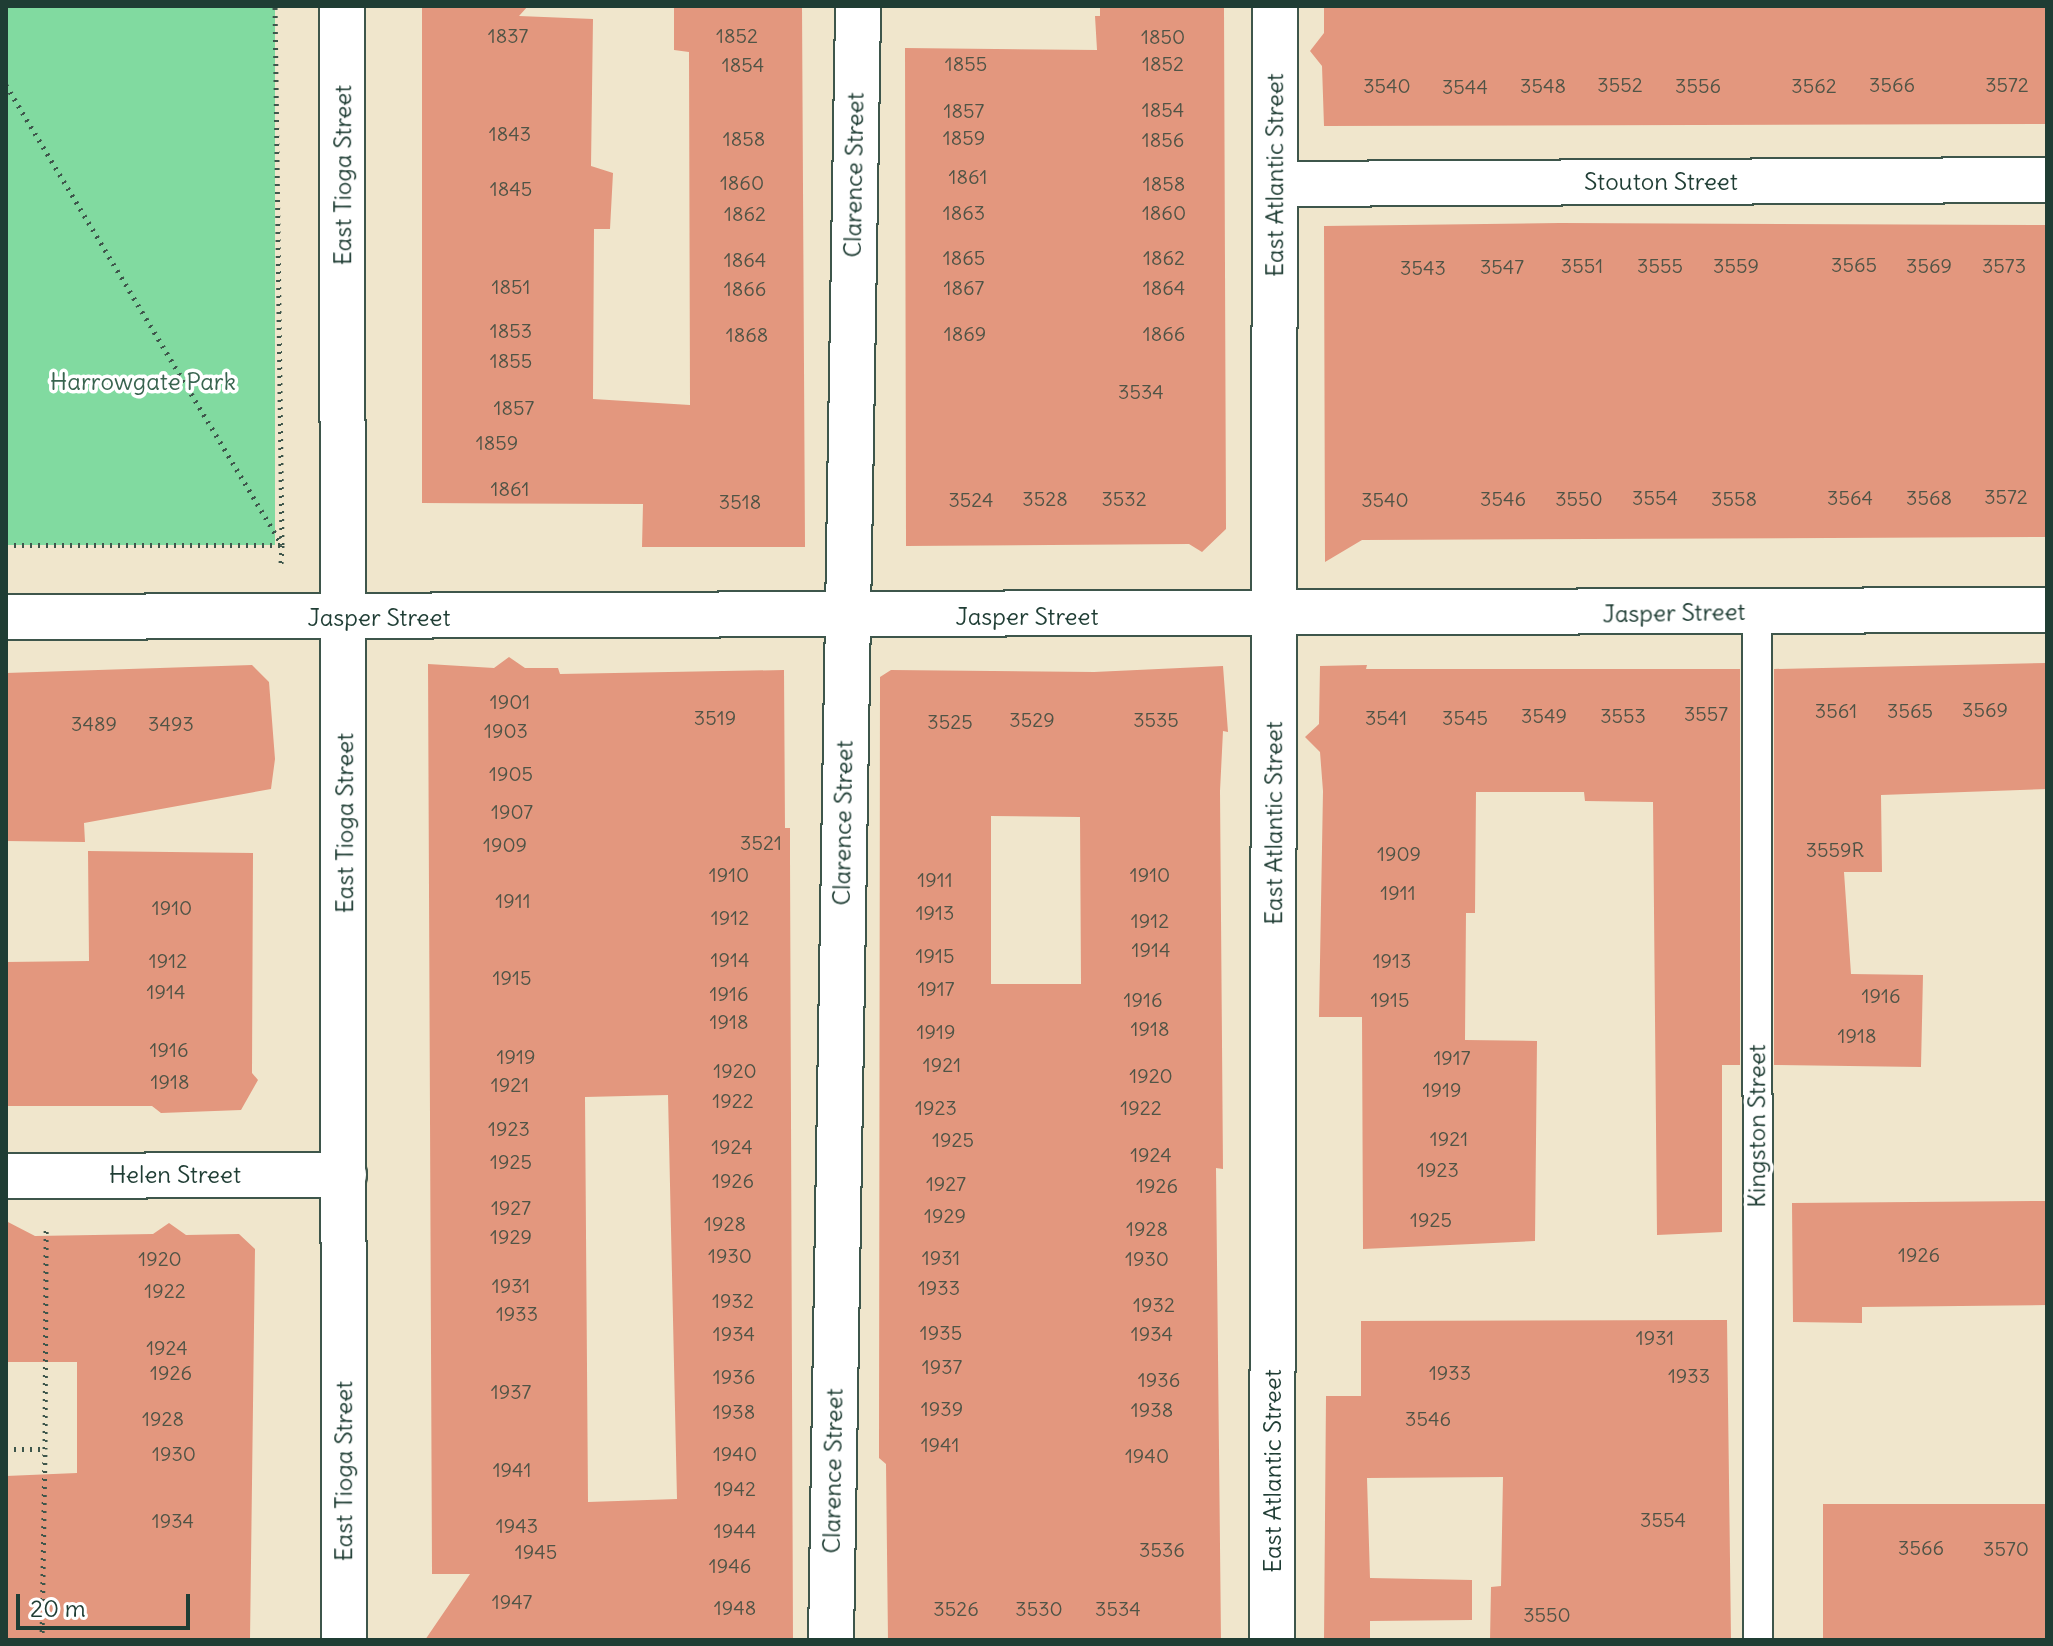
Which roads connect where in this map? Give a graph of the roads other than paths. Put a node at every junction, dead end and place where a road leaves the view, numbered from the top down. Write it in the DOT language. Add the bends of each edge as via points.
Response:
graph roads {
  1 [pos="342,6"];
  2 [pos="858,6"];
  3 [pos="1275,6"];
  4 [pos="2047,180"];
  5 [pos="1275,184"];
  6 [pos="2047,610"];
  7 [pos="1757,612"];
  8 [pos="6,617"];
  9 [pos="845,617"];
  10 [pos="1274,617"];
  11 [pos="345,619"];
  12 [pos="344,1175"];
  13 [pos="26,1176"];
  14 [pos="344,1640"];
  15 [pos="831,1640"];
  16 [pos="1272,1640"];
  17 [pos="1758,1640"];
  1 -- 11 [label="street, East Tioga Street"];
  2 -- 9 [label="street, Clarence Street"];
  3 -- 5 [label="street, East Atlantic Street"];
  4 -- 5 [label="street, Stouton Street"];
  5 -- 10 [label="street, East Atlantic Street"];
  6 -- 7 [label="street, Jasper Street"];
  7 -- 10 [label="street, Jasper Street"];
  7 -- 17 [label="lane, Kingston Street"];
  8 -- 11 [label="street, Jasper Street"];
  9 -- 10 [label="street, Jasper Street"];
  9 -- 11 [label="street, Jasper Street"];
  9 -- 15 [label="street, Clarence Street"];
  10 -- 16 [label="street, East Atlantic Street"];
  11 -- 12 [label="street, East Tioga Street"];
  12 -- 13 [label="street, Helen Street"];
  12 -- 14 [label="street, East Tioga Street"];
}
